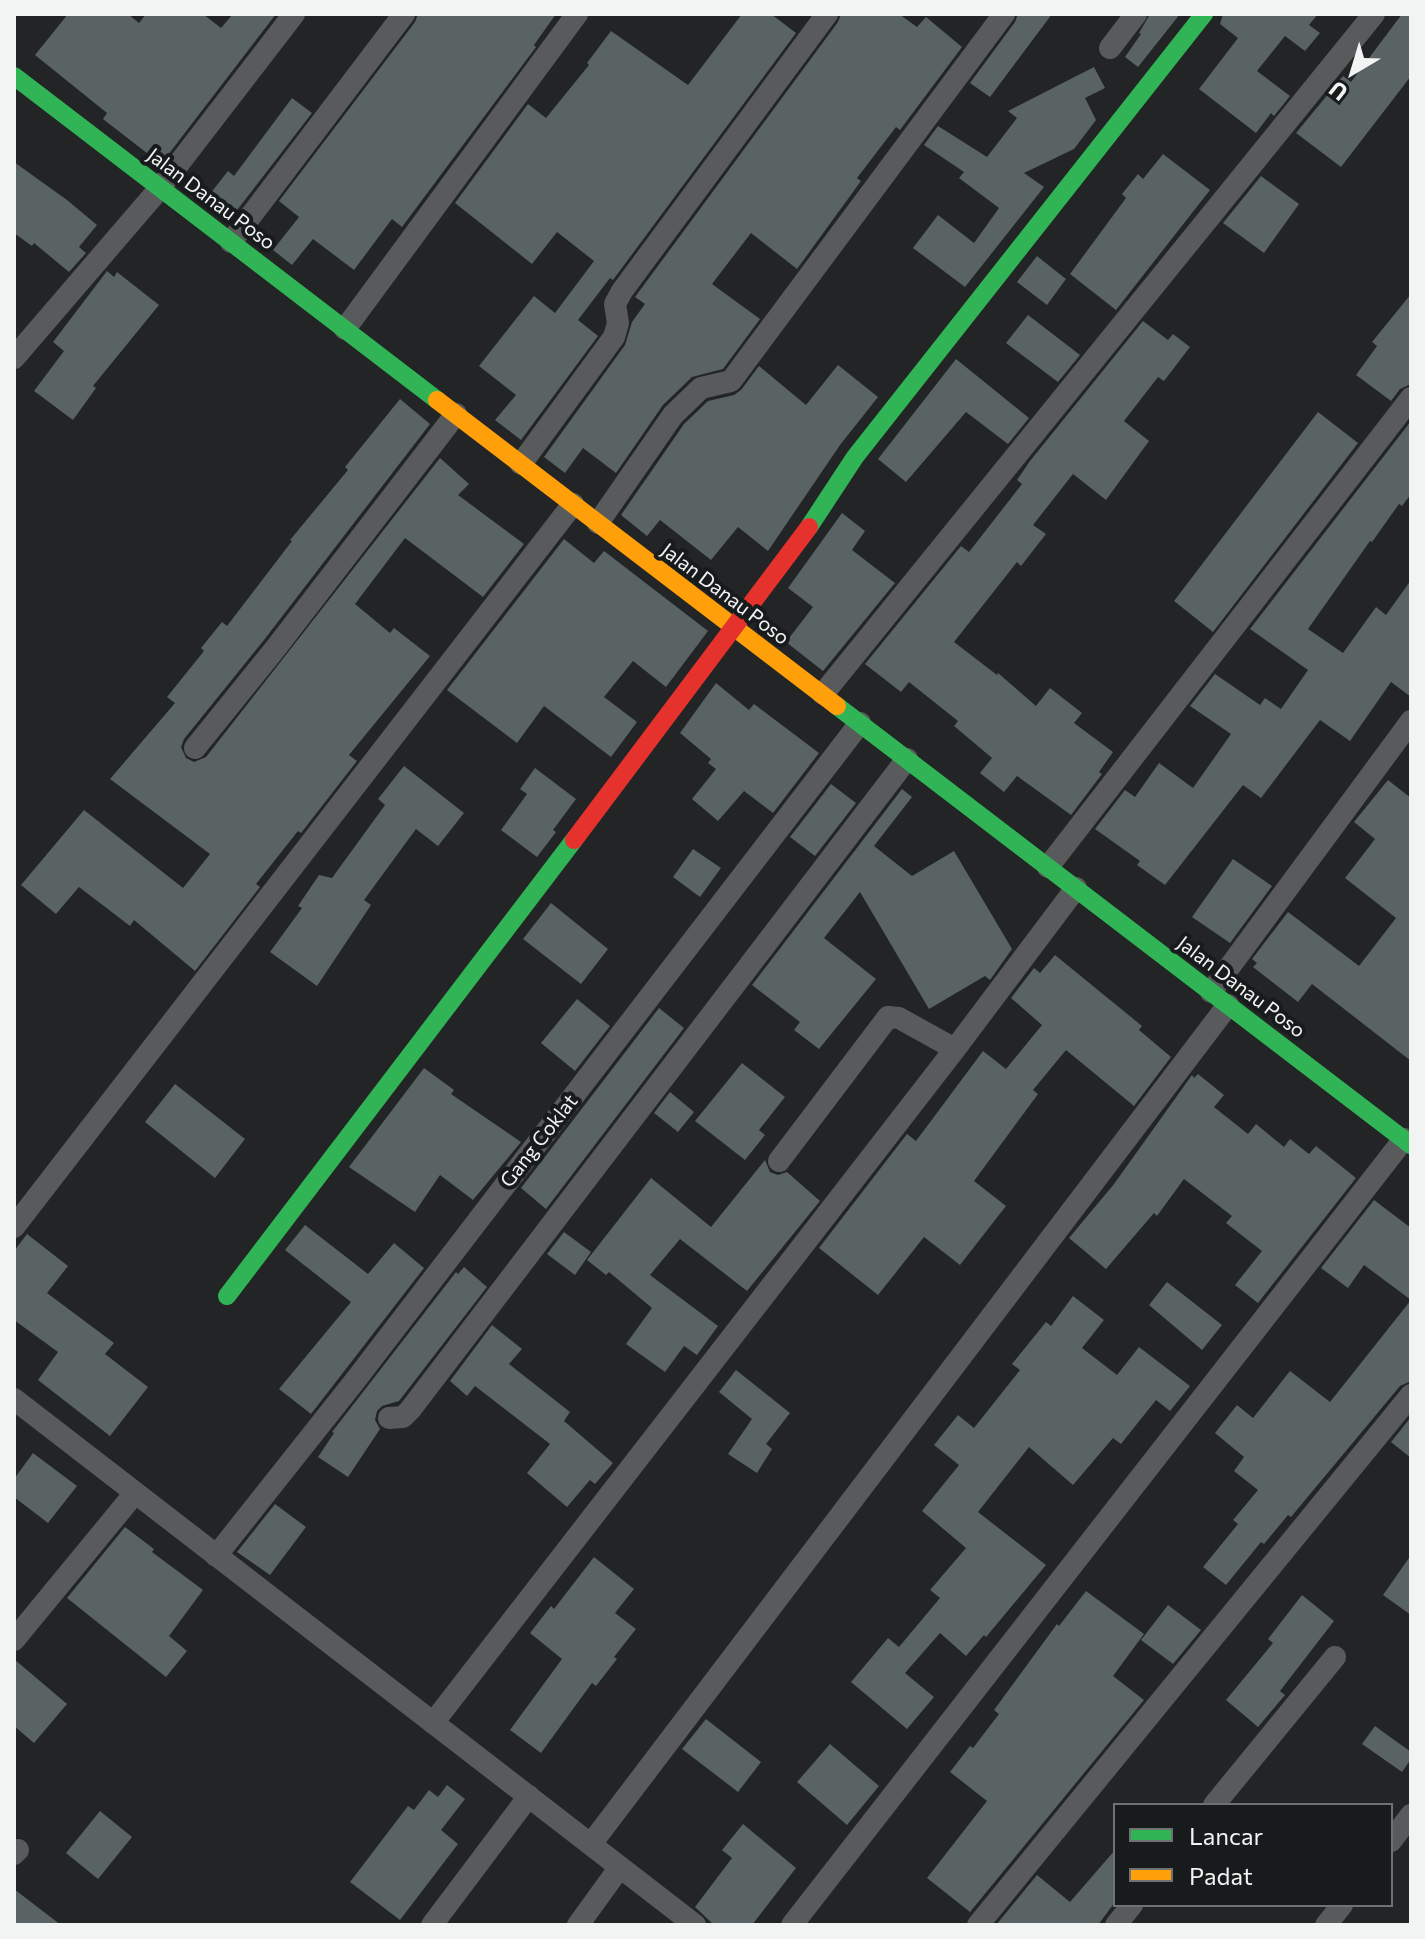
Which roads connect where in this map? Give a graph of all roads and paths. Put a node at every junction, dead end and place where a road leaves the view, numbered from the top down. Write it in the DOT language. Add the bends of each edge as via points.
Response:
graph roads {
  1 [pos="294,14"];
  2 [pos="404,14"];
  3 [pos="577,14"];
  4 [pos="827,14"];
  5 [pos="1004,14"];
  6 [pos="1136,14"];
  7 [pos="1204,14"];
  8 [pos="1374,14"];
  9 [pos="1110,48"];
  10 [pos="14,76"];
  11 [pos="160,188"];
  12 [pos="231,242"];
  13 [pos="345,329"];
  14 [pos="14,358"];
  15 [pos="1411,398"];
  16 [pos="456,414"];
  17 [pos="521,464"];
  18 [pos="573,504"];
  19 [pos="598,523"];
  20 [pos="734,629"];
  21 [pos="823,694"];
  22 [pos="1411,721"];
  23 [pos="860,723"];
  24 [pos="195,748"];
  25 [pos="907,759"];
  26 [pos="1048,867"];
  27 [pos="1076,888"];
  28 [pos="1220,998"];
  29 [pos="955,1049"];
  30 [pos="1407,1142"];
  31 [pos="779,1161"];
  32 [pos="14,1227"];
  33 [pos="227,1296"];
  34 [pos="1411,1395"];
  35 [pos="14,1399"];
  36 [pos="389,1418"];
  37 [pos="135,1493"];
  38 [pos="216,1556"];
  39 [pos="14,1640"];
  40 [pos="1335,1657"];
  41 [pos="433,1723"];
  42 [pos="529,1796"];
  43 [pos="1216,1803"];
  44 [pos="1411,1815"];
  45 [pos="1393,1838"];
  46 [pos="591,1844"];
  47 [pos="620,1867"];
  48 [pos="1130,1907"];
  49 [pos="1340,1907"];
  50 [pos="432,1925"];
  51 [pos="578,1925"];
  52 [pos="695,1925"];
  53 [pos="792,1925"];
  54 [pos="978,1925"];
  55 [pos="1116,1925"];
  56 [pos="1326,1925"];
  1 -- 11 [label="street"];
  2 -- 12 [label="street"];
  3 -- 13 [label="street"];
  4 -- 17 [label="street" via="622,291 615,304 614,337"];
  5 -- 19 [label="street" via="731,381 701,388 673,415"];
  6 -- 9 [label="street"];
  7 -- 20 [label="street" via="855,457"];
  8 -- 21 [label="street"];
  10 -- 11 [label="street, Jalan Danau Poso"];
  11 -- 12 [label="street, Jalan Danau Poso"];
  11 -- 14 [label="street"];
  12 -- 13 [label="street, Jalan Danau Poso"];
  13 -- 16 [label="street, Jalan Danau Poso"];
  15 -- 26 [label="street"];
  16 -- 17 [label="street, Jalan Danau Poso"];
  16 -- 24 [label="street"];
  17 -- 18 [label="street, Jalan Danau Poso"];
  18 -- 19 [label="street, Jalan Danau Poso"];
  18 -- 32 [label="street"];
  19 -- 20 [label="street, Jalan Danau Poso"];
  20 -- 21 [label="street, Jalan Danau Poso"];
  20 -- 33 [label="street"];
  21 -- 23 [label="street, Jalan Danau Poso"];
  22 -- 28 [label="street"];
  23 -- 25 [label="street, Jalan Danau Poso"];
  23 -- 38 [label="street, Gang Coklat"];
  25 -- 26 [label="street, Jalan Danau Poso"];
  25 -- 36 [label="street" via="410,1410 403,1417"];
  26 -- 27 [label="street, Jalan Danau Poso"];
  27 -- 28 [label="street, Jalan Danau Poso"];
  27 -- 29 [label="street"];
  28 -- 30 [label="street, Jalan Danau Poso"];
  28 -- 46 [label="street"];
  29 -- 31 [label="street" via="888,1017"];
  29 -- 41 [label="street"];
  30 -- 53 [label="street"];
  34 -- 54 [label="street"];
  35 -- 37 [label="street"];
  37 -- 38 [label="street"];
  37 -- 39 [label="street"];
  38 -- 41 [label="street"];
  40 -- 43 [label="street"];
  41 -- 42 [label="street"];
  42 -- 46 [label="street"];
  42 -- 50 [label="street"];
  44 -- 45 [label="street"];
  46 -- 47 [label="street"];
  47 -- 51 [label="street"];
  47 -- 52 [label="street"];
  48 -- 55 [label="street"];
  49 -- 56 [label="street"];
}
